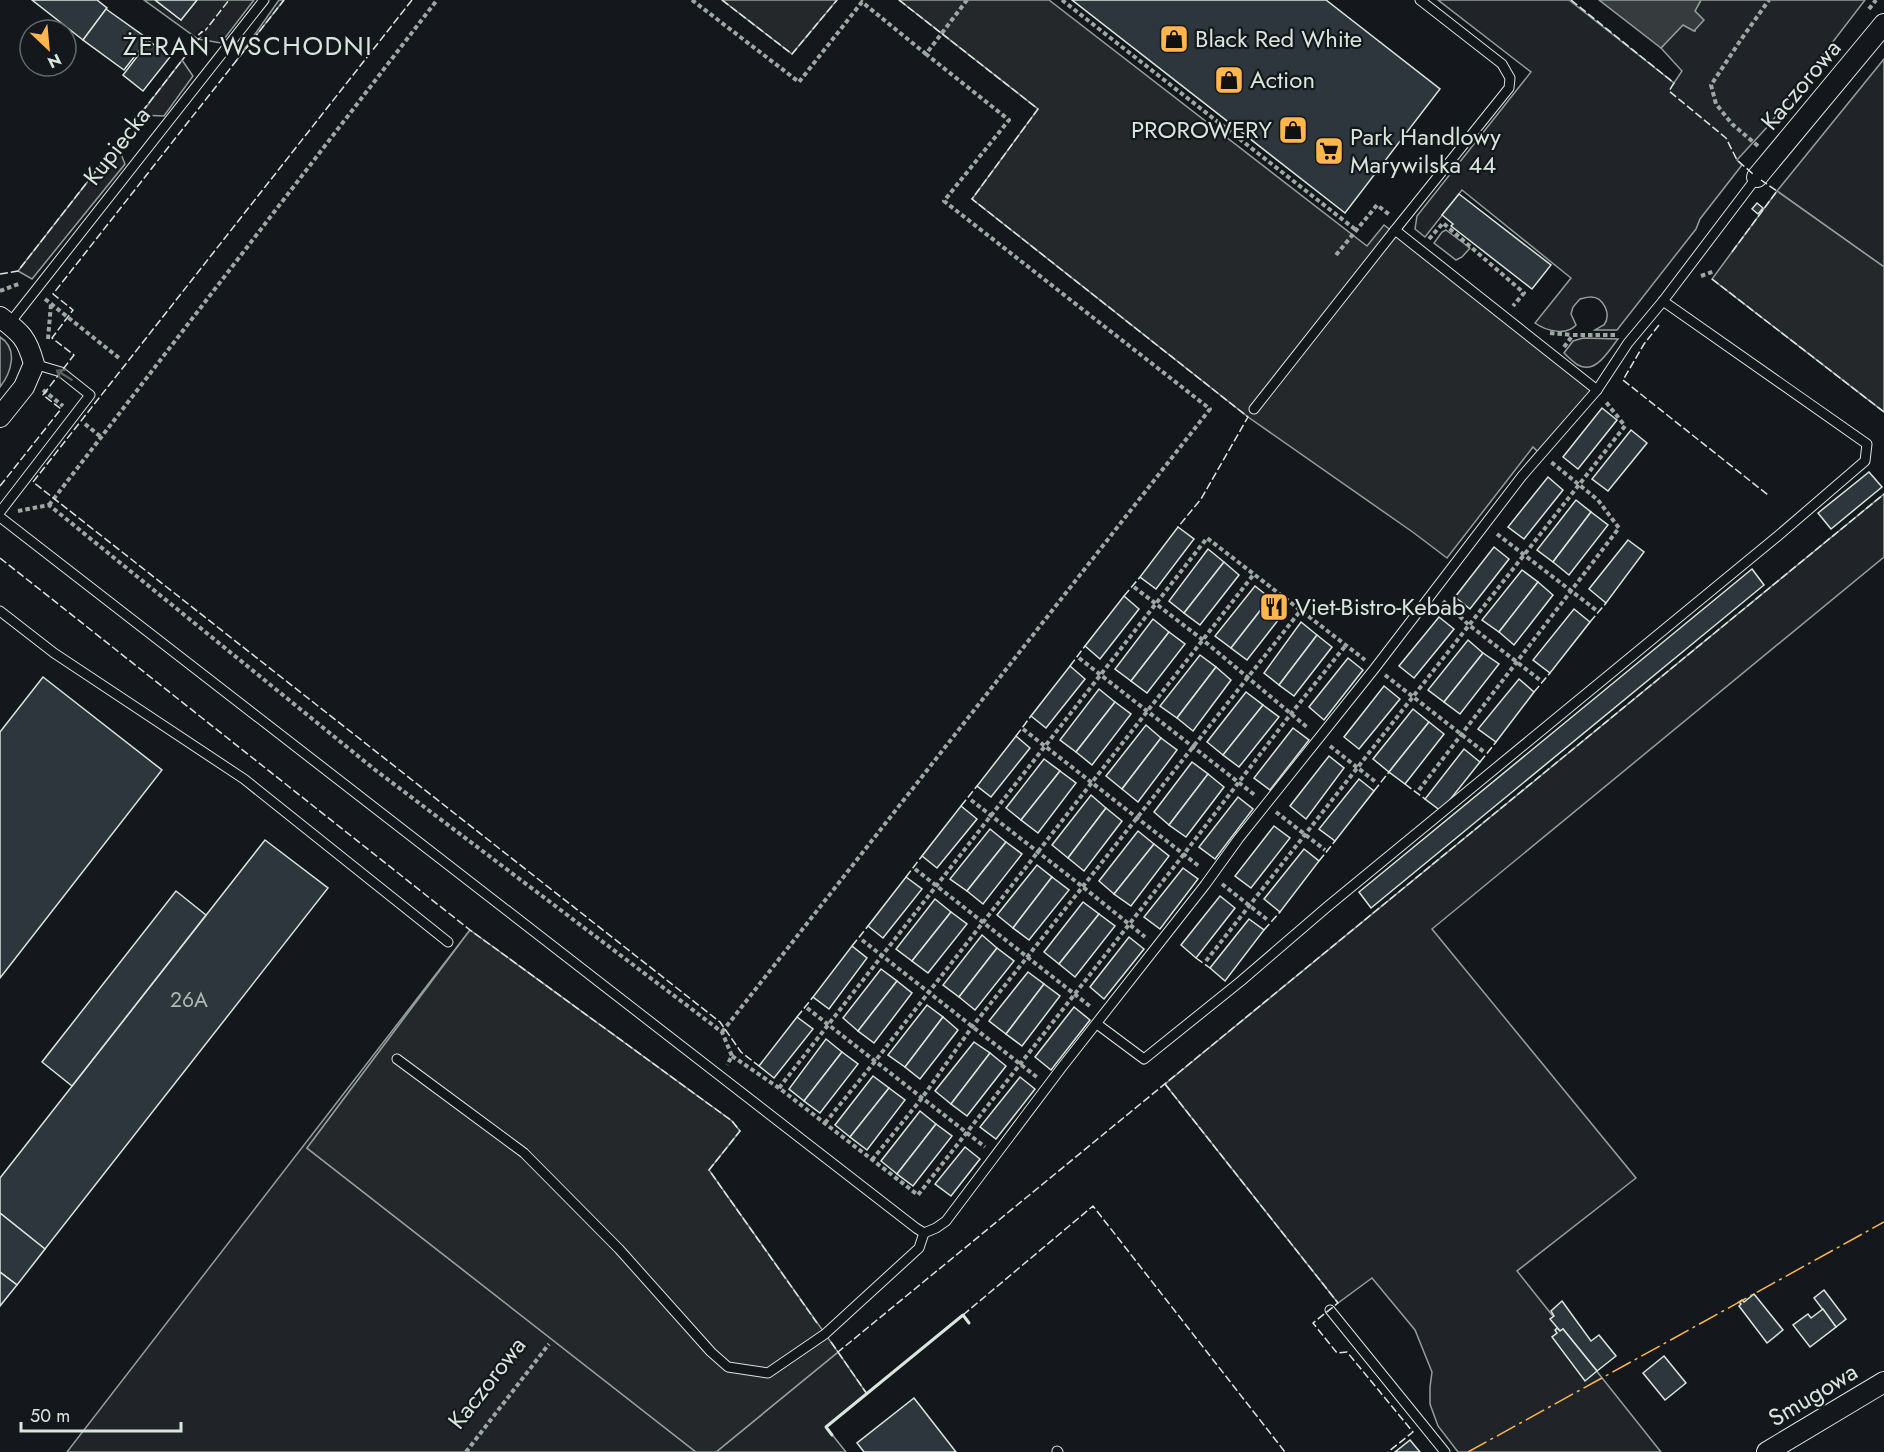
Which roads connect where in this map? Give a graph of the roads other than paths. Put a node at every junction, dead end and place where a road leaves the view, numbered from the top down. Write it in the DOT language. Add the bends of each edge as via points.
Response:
graph roads {
  1 [pos="264,0"];
  2 [pos="1420,0"];
  3 [pos="1884,24"];
  4 [pos="1757,177"];
  5 [pos="1395,230"];
  6 [pos="1663,301"];
  7 [pos="4,320"];
  8 [pos="34,364"];
  9 [pos="1597,390"];
  10 [pos="1254,409"];
  11 [pos="0,417"];
  12 [pos="5,512"];
  13 [pos="0,518"];
  14 [pos="0,611"];
  15 [pos="448,942"];
  16 [pos="1097,1024"];
  17 [pos="397,1059"];
  18 [pos="924,1233"];
  19 [pos="1330,1310"];
  20 [pos="1884,1382"];
  21 [pos="1445,1452"];
  22 [pos="1767,1452"];
  1 -- 7 [label="lane, Kupiecka" via="35,292"];
  2 -- 5 [label="lane" via="1502,64 1510,78 1509,88"];
  3 -- 4 [label="street, Kaczorowa"];
  4 -- 6 [label="lane"];
  5 -- 9 [label="lane"];
  5 -- 10 [label="lane"];
  6 -- 9 [label="lane"];
  6 -- 16 [label="lane" via="1867,444 1865,461 1144,1059"];
  7 -- 8 [label="street, Kupiecka" via="19,331"];
  8 -- 11 [label="street" via="24,387"];
  12 -- 8 [label="lane, one-way" via="90,395 61,372"];
  9 -- 16 [label="lane" via="1522,476"];
  13 -- 18 [label="lane"];
  14 -- 15 [label="lane" via="54,653 244,778"];
  16 -- 18 [label="lane" via="946,1221"];
  17 -- 18 [label="lane" via="524,1153 728,1367 768,1373 825,1334 919,1248"];
  19 -- 21 [label="lane"];
  20 -- 22 [label="street, Smugowa"];
}
